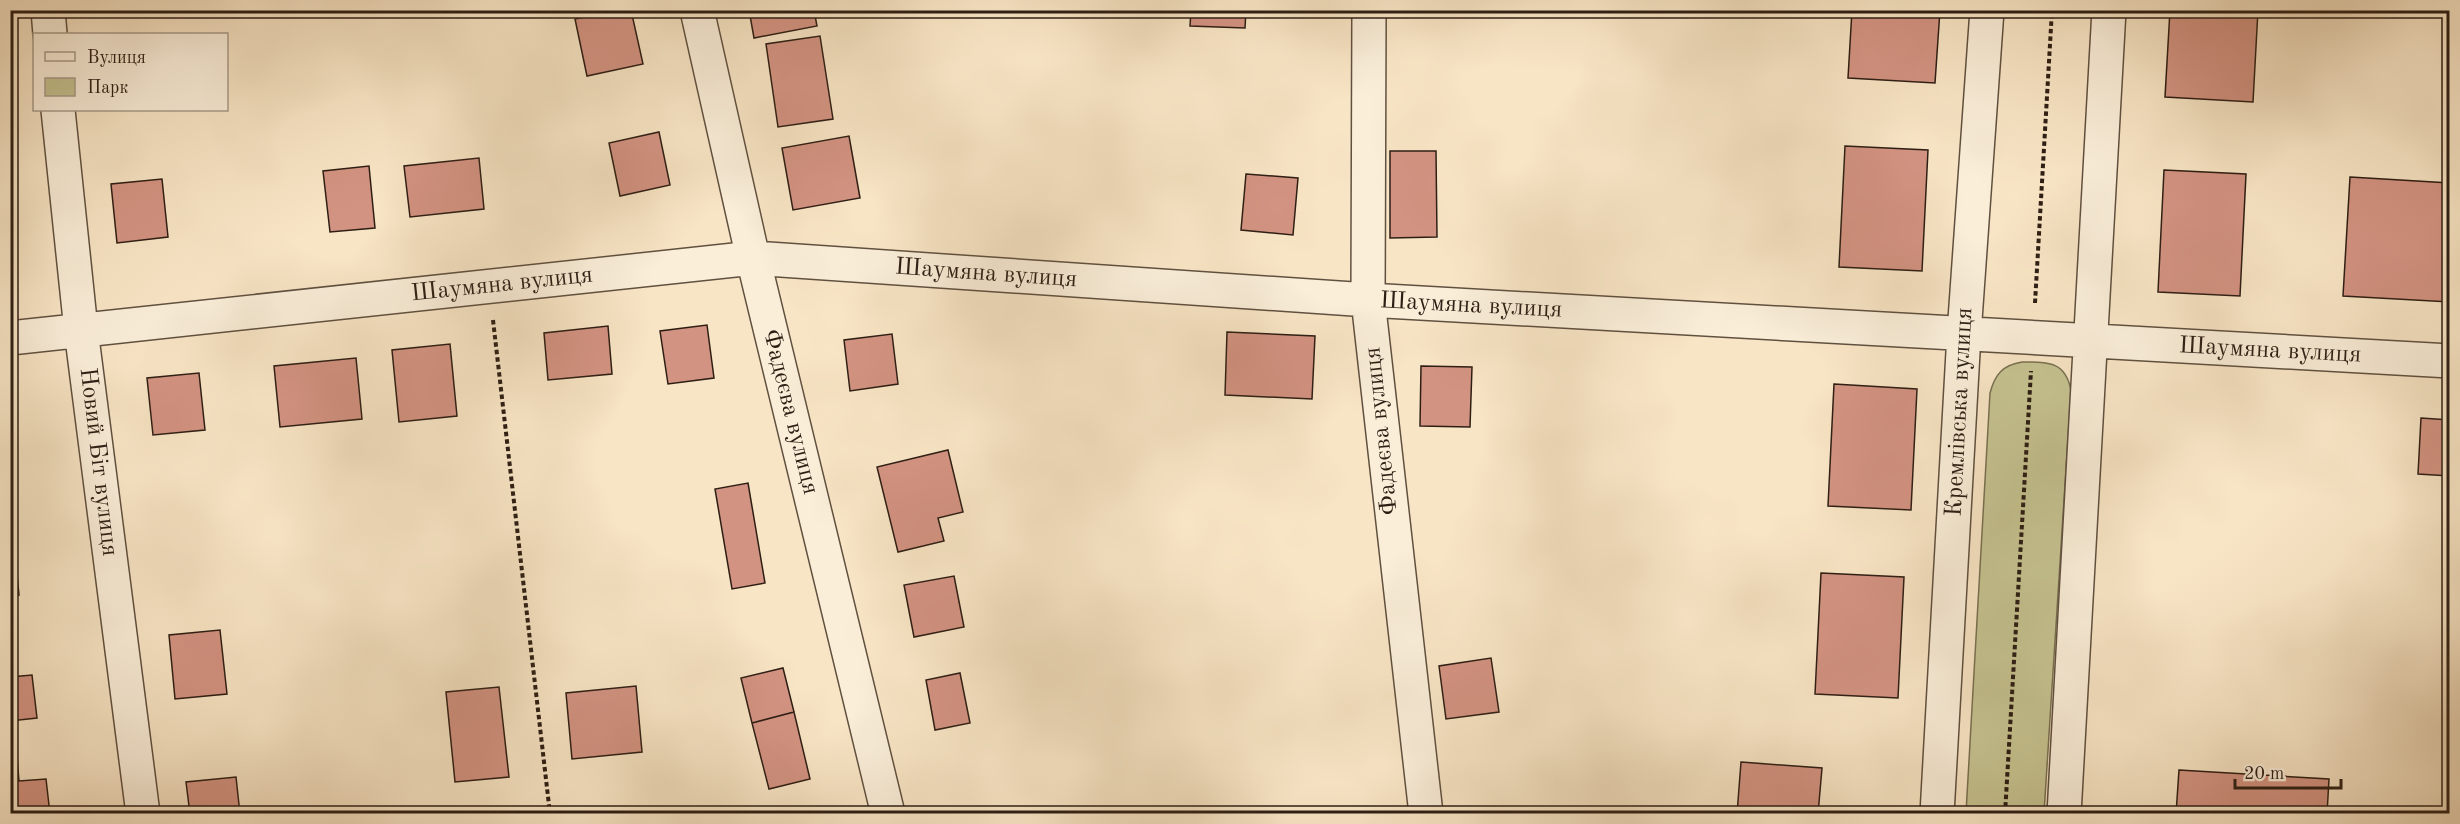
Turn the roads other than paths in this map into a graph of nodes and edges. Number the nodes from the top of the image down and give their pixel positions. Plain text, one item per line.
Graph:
1 (48, 10) edge
2 (697, 10) edge
3 (1369, 10) edge
4 (1987, 10) edge
5 (2109, 10) edge
6 (50, 33) edge
7 (58, 111) edge
8 (753, 258) junction
9 (1368, 300) junction
10 (81, 330) junction
11 (1964, 333) junction
12 (10, 338) edge
13 (2090, 341) junction
14 (2450, 361) edge
15 (143, 813) edge
16 (888, 813) edge
17 (1426, 813) edge
18 (1937, 813) edge
19 (2064, 813) edge

1 - 6 street
2 - 8 street, Фадеєва вулиця
3 - 9 street, Фадеєва вулиця
4 - 11 street, Кремлівська вулиця
5 - 13 street
7 - 10 street, Новий Біт вулиця
8 - 9 street, Шаумяна вулиця
8 - 10 street, Шаумяна вулиця
8 - 16 street, Фадеєва вулиця
9 - 11 street, Шаумяна вулиця
9 - 17 street, Фадеєва вулиця
10 - 12 street, Шаумяна вулиця
10 - 15 street, Новий Біт вулиця
11 - 13 street, Шаумяна вулиця
11 - 18 street, Кремлівська вулиця
13 - 14 street, Шаумяна вулиця
13 - 19 street

